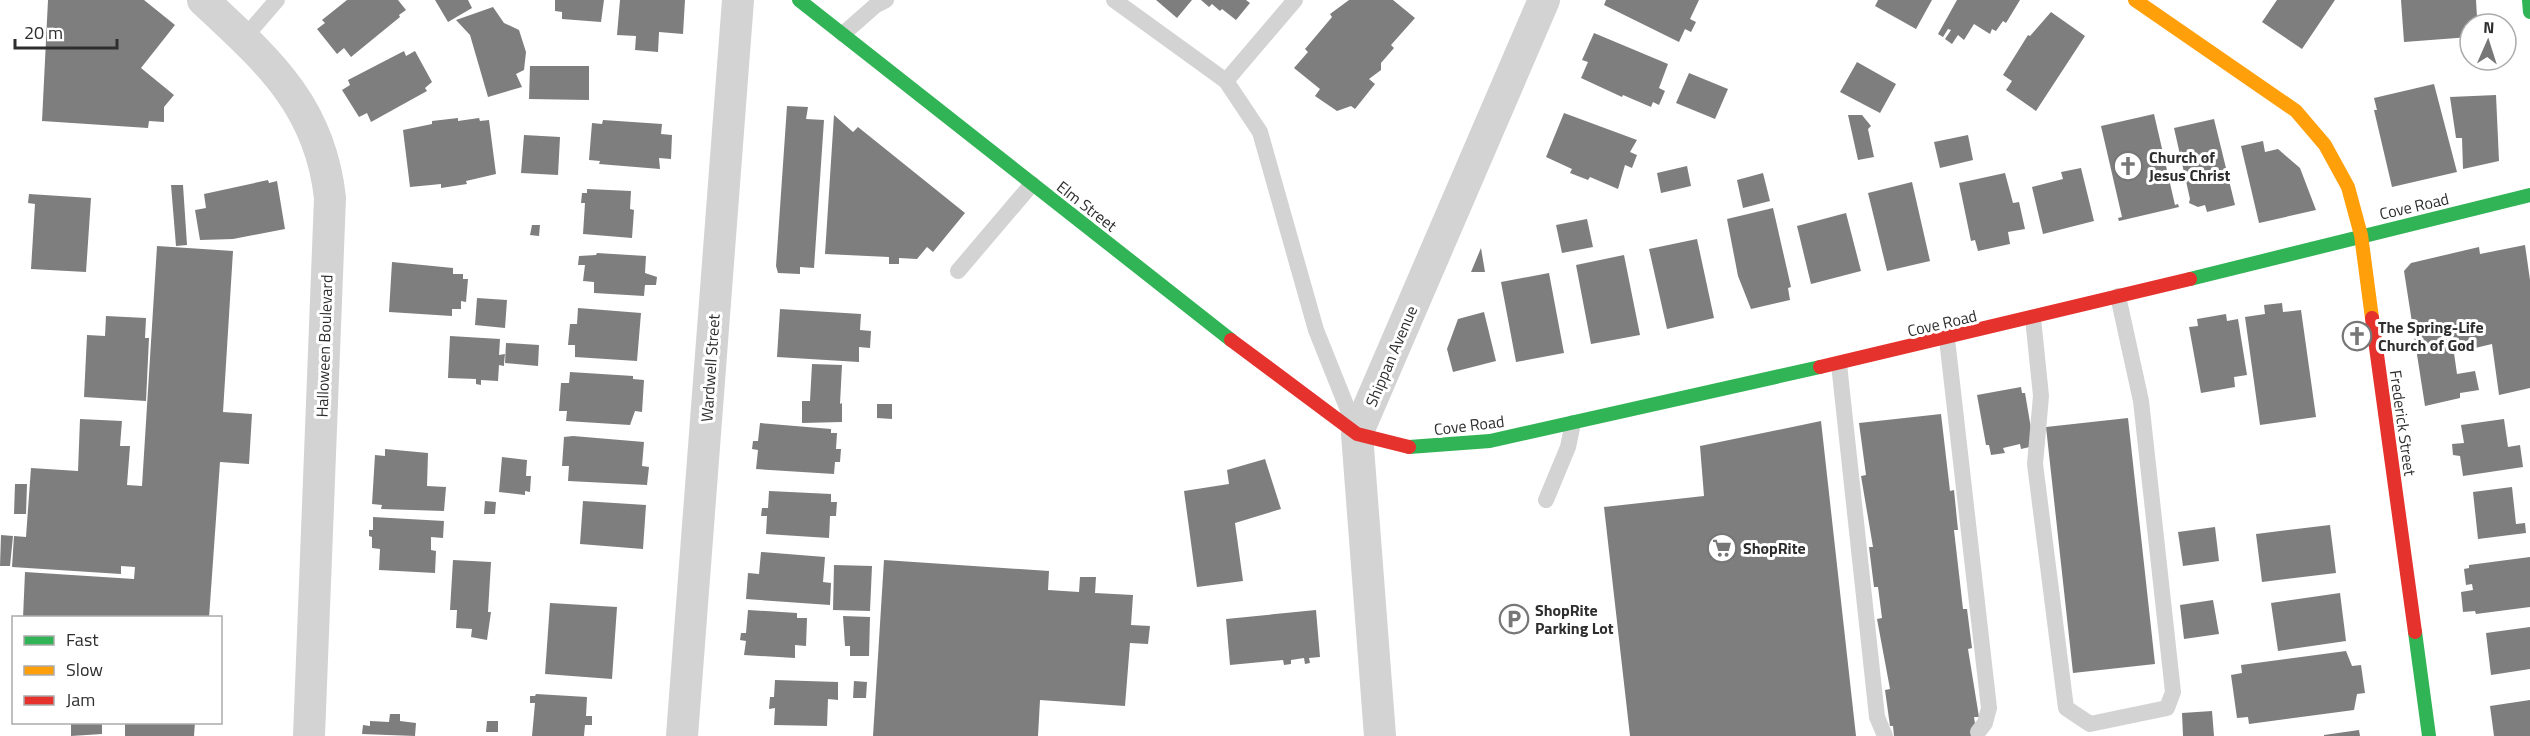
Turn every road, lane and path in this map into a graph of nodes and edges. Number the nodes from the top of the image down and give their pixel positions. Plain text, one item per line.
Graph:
1 (203, 0) edge
2 (277, 0) edge
3 (738, 0) edge
4 (799, 0) edge
5 (886, 0) edge
6 (1113, 0) edge
7 (1295, 0) edge
8 (1544, 0) edge
9 (2135, 0) edge
10 (2529, 0) edge
11 (2530, 12) edge
12 (843, 34) junction
13 (244, 38) junction
14 (1226, 81) junction
15 (1032, 184) junction
16 (2530, 195) edge
17 (2361, 235) junction
18 (958, 272) dead end
19 (2118, 296) junction
20 (2033, 318) junction
21 (1947, 339) junction
22 (1839, 363) junction
23 (1573, 423) junction
24 (1357, 434) junction
25 (1546, 500) dead end
26 (1978, 732) dead end
27 (309, 736) edge
28 (682, 736) edge
29 (1380, 736) edge
30 (1885, 736) edge
31 (2429, 736) edge

1 - 13 street, Halloween Boulevard
2 - 13 lane
3 - 28 street, Wardwell Street
4 - 12 main road, Elm Street
5 - 12 lane
6 - 14 lane
7 - 14 lane
8 - 24 street, Shippan Avenue
9 - 17 main road, Frederick Street
10 - 11 main road
12 - 15 main road, Elm Street
13 - 27 street, Halloween Boulevard
14 - 24 lane
15 - 18 lane
15 - 24 main road, Elm Street
16 - 17 main road, Cove Road
17 - 19 main road, Cove Road
17 - 31 main road, Frederick Street
19 - 20 main road, Cove Road
19 - 20 lane
20 - 21 main road, Cove Road
21 - 22 main road, Cove Road
21 - 26 lane
22 - 23 main road, Cove Road
22 - 30 lane
23 - 24 main road, Cove Road
23 - 25 lane
24 - 29 street, Shippan Avenue

